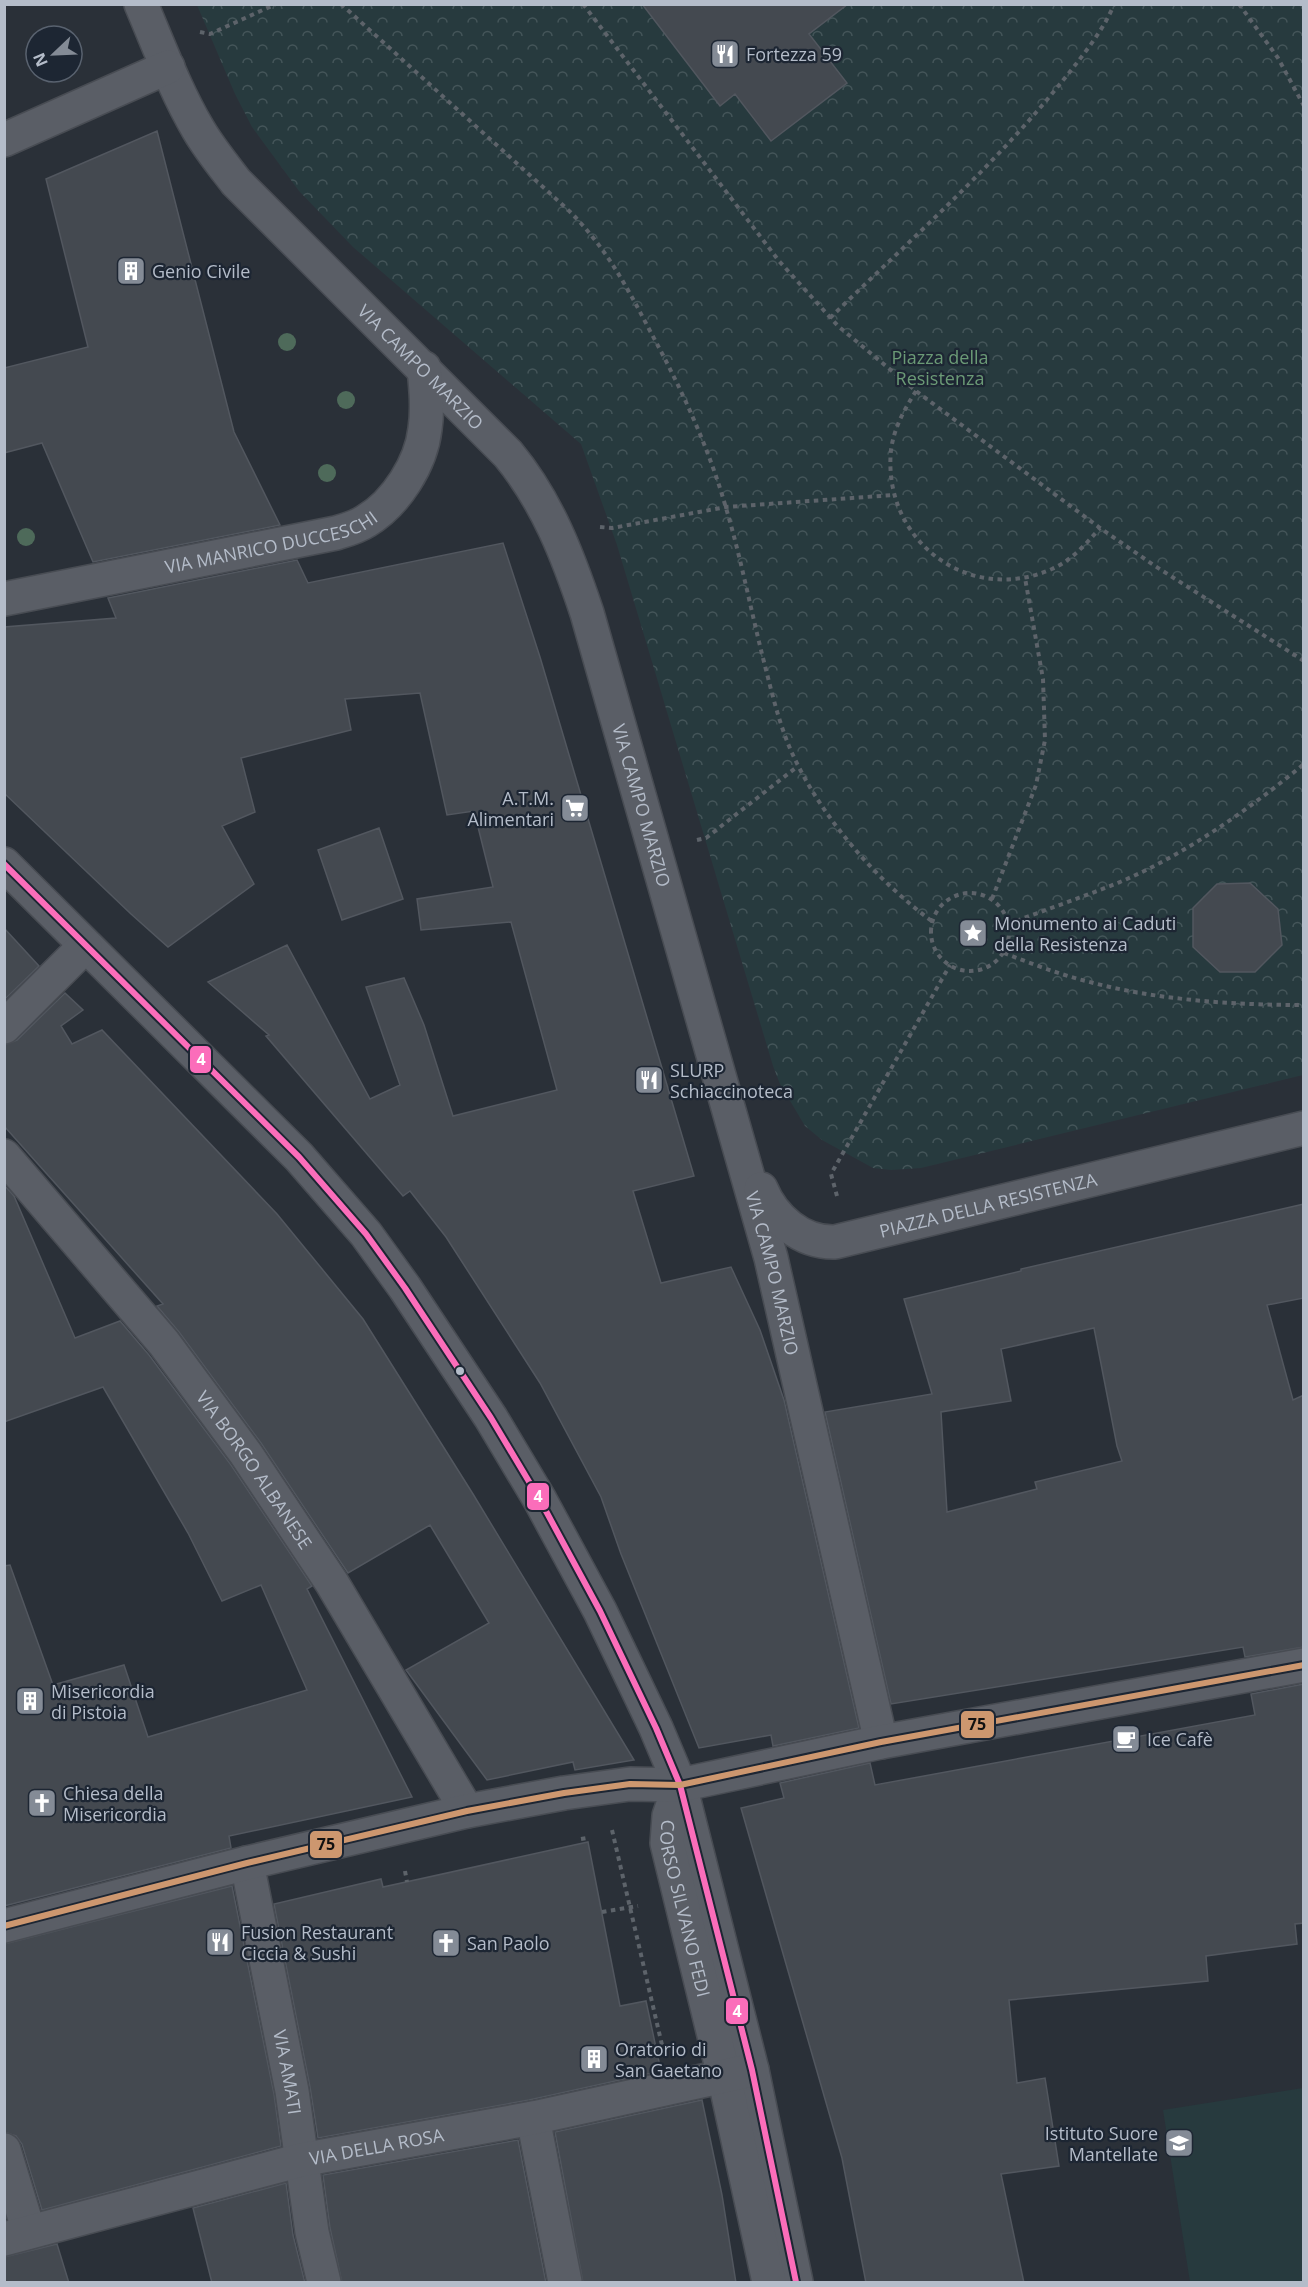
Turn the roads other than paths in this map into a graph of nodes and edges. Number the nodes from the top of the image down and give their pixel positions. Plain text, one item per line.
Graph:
1 (141, 4) edge
2 (168, 67) junction
3 (4, 140) edge
4 (424, 368) junction
5 (4, 599) edge
6 (4, 864) edge
7 (85, 946) junction
8 (4, 1027) edge
9 (733, 1124) junction
10 (1304, 1128) edge
11 (4, 1156) edge
12 (1304, 1665) edge
13 (880, 1742) junction
14 (680, 1785) junction
15 (467, 1811) junction
16 (248, 1863) junction
17 (4, 1926) edge
18 (738, 2073) junction
19 (533, 2118) junction
20 (4, 2150) edge
21 (301, 2160) junction
22 (17, 2236) edge
23 (324, 2283) edge
24 (566, 2283) edge
25 (769, 2283) edge
26 (796, 2283) edge

1 - 2 street, VIA CAMPO MARZIO
2 - 3 street
2 - 4 street, VIA CAMPO MARZIO
4 - 5 street, VIA MANRICO DUCCESCHI
4 - 9 street, VIA CAMPO MARZIO
6 - 7 street, CORSO SILVANO FEDI
7 - 8 street
7 - 14 street, CORSO SILVANO FEDI
9 - 10 street, PIAZZA DELLA RESISTENZA
9 - 13 street, VIA CAMPO MARZIO
11 - 15 street, VIA BORGO ALBANESE
12 - 13 street
13 - 14 street
14 - 15 street
14 - 18 street, CORSO SILVANO FEDI
15 - 16 street
16 - 17 street
16 - 21 street, VIA AMATI
18 - 19 street, VIA DELLA ROSA
18 - 25 street, CORSO SILVANO FEDI
18 - 26 street, CORSO SILVANO FEDI
19 - 21 street, VIA DELLA ROSA
19 - 24 street
20 - 22 street
21 - 22 street, VIA DELLA ROSA
21 - 23 street, VIA AMATI

